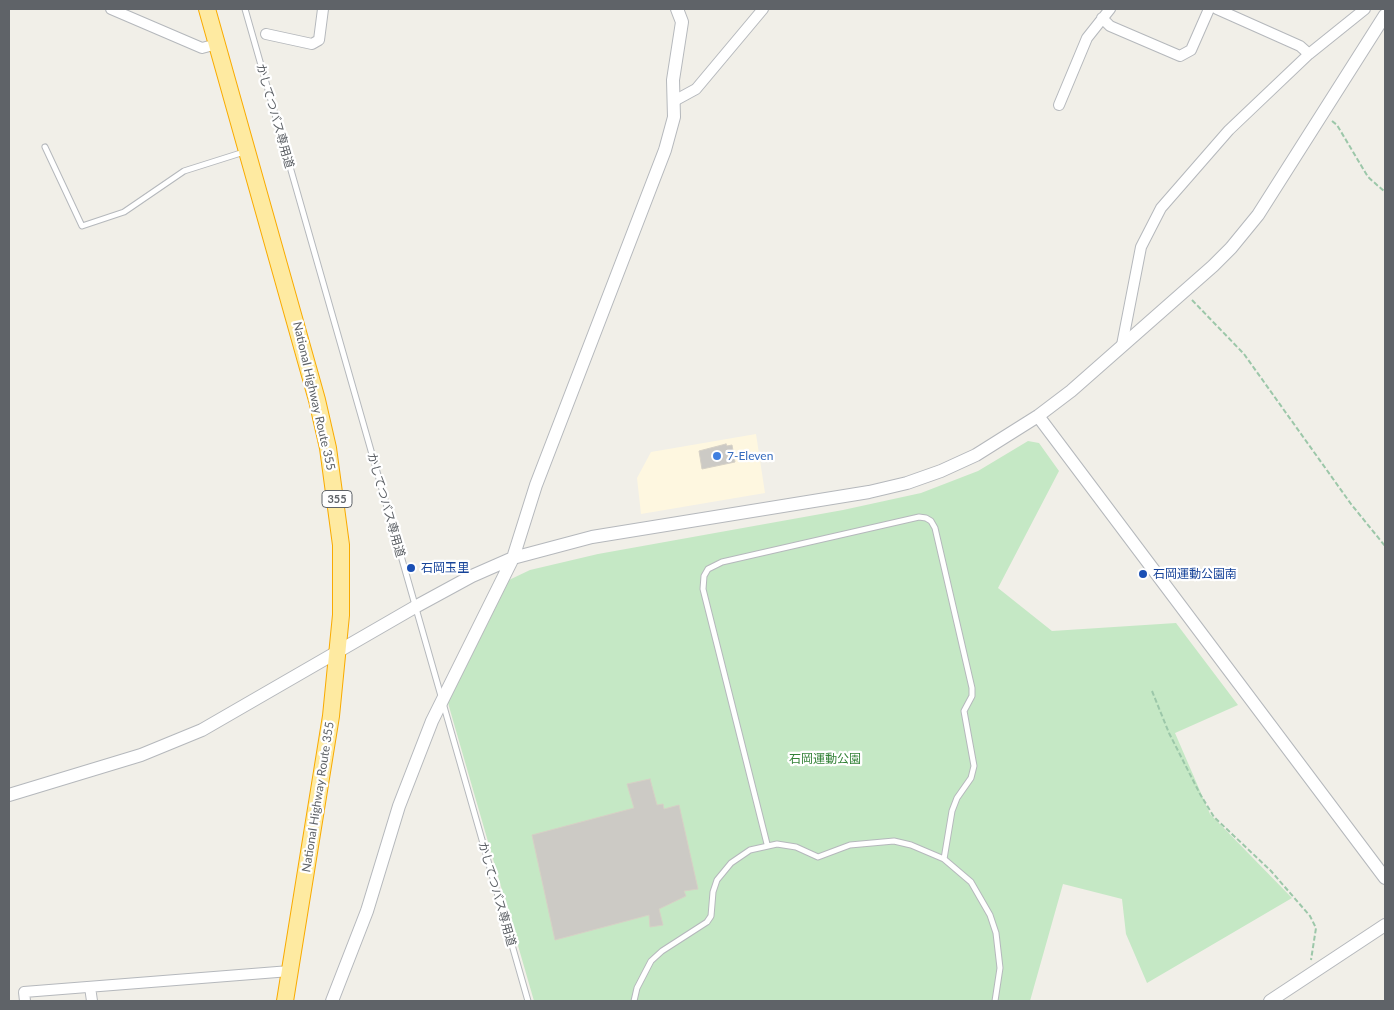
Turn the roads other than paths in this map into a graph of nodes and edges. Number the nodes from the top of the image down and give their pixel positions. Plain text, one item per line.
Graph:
1 (111, 9) edge
2 (207, 9) edge
3 (245, 9) edge
4 (323, 9) edge
5 (677, 9) edge
6 (763, 9) edge
7 (1110, 9) edge
8 (1209, 9) edge
9 (1217, 9) edge
10 (1365, 9) edge
11 (1385, 15) edge
12 (1102, 18) junction
13 (266, 34) dead end
14 (217, 44) junction
15 (1310, 54) junction
16 (674, 102) junction
17 (1060, 104) dead end
18 (45, 147) dead end
19 (247, 151) junction
20 (1122, 345) junction
21 (1038, 416) junction
22 (513, 558) junction
23 (415, 607) junction
24 (339, 652) junction
25 (442, 702) junction
26 (9, 795) edge
27 (767, 844) junction
28 (944, 859) junction
29 (1385, 878) edge
30 (1385, 925) edge
31 (290, 971) junction
32 (90, 987) junction
33 (25, 1001) edge
34 (92, 1001) edge
35 (284, 1001) edge
36 (332, 1001) edge
37 (528, 1001) edge
38 (634, 1001) edge
39 (995, 1001) edge
40 (1270, 1001) edge

1 - 14 street
2 - 14 highway, National Highway Route 355 / 355
3 - 23 lane, かしてつバス専用道
4 - 13 street
5 - 16 street
6 - 16 street
7 - 12 street
8 - 12 street
9 - 15 street
10 - 15 street
11 - 20 street
12 - 17 street
14 - 19 highway, National Highway Route 355 / 355
15 - 20 street
16 - 22 street
18 - 19 lane
19 - 24 highway, National Highway Route 355 / 355
20 - 21 street
21 - 22 street
21 - 29 street
22 - 23 street
22 - 25 street
23 - 24 street
23 - 25 lane, かしてつバス専用道
24 - 26 street
24 - 31 highway, National Highway Route 355 / 355
25 - 36 street
25 - 37 lane, かしてつバス専用道
27 - 28 lane
27 - 28 lane
27 - 38 lane
28 - 39 lane
30 - 40 street
31 - 32 street
31 - 35 highway, National Highway Route 355 / 355
32 - 33 street
32 - 34 street

